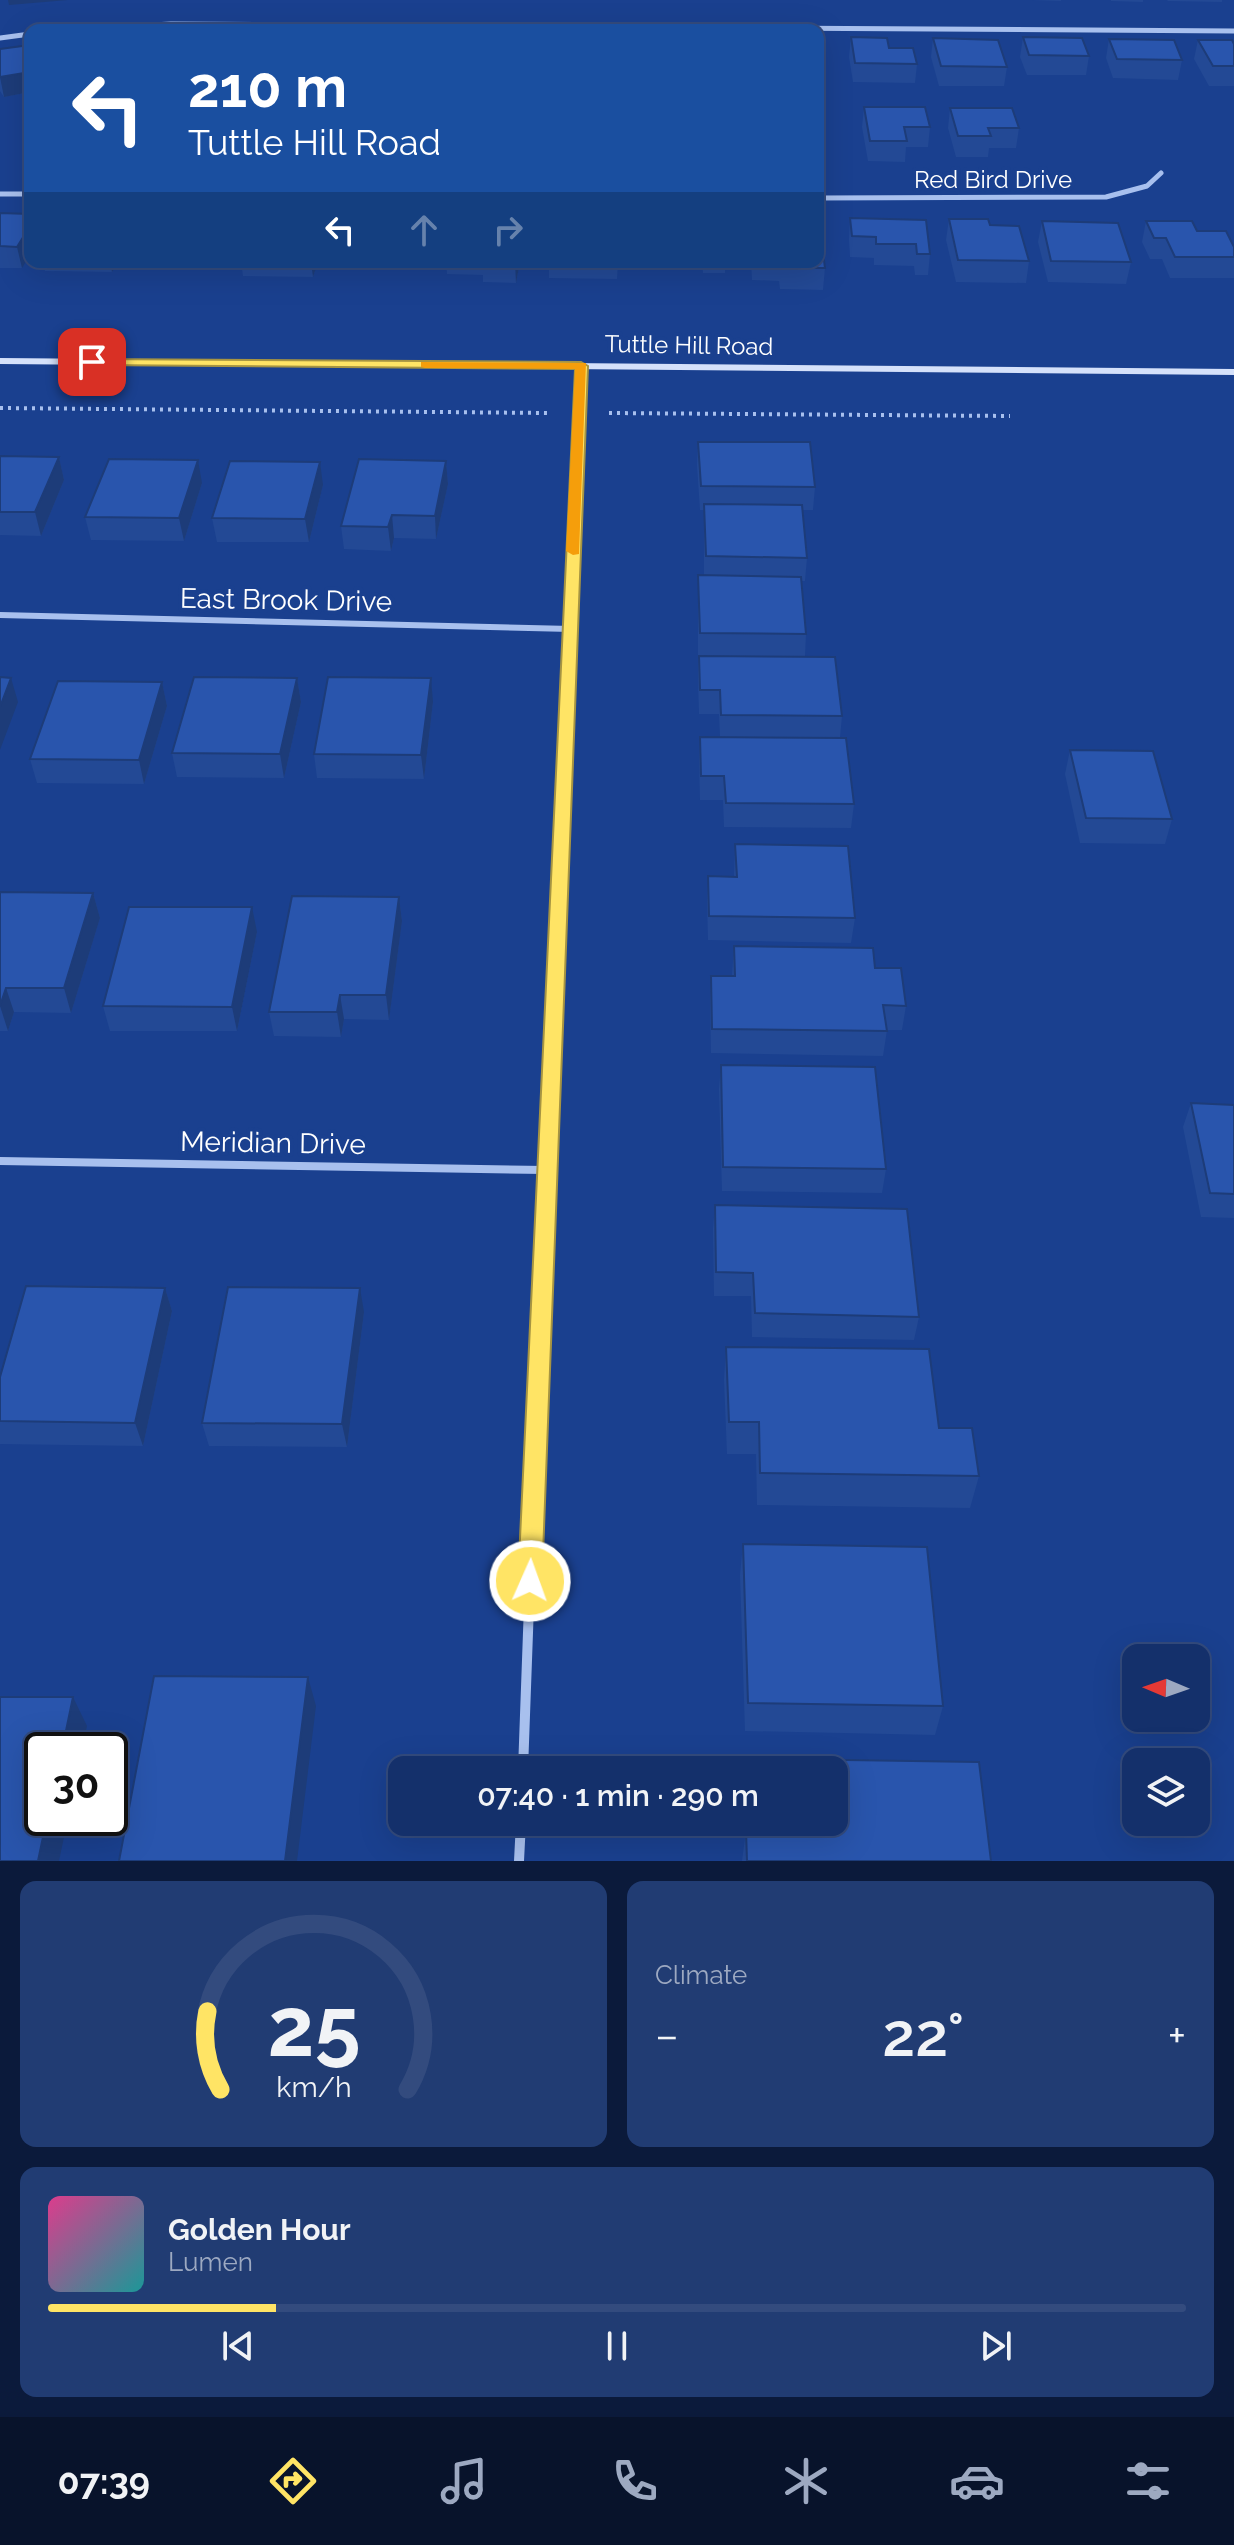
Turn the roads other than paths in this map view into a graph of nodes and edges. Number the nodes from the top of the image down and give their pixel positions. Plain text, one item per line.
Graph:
1 (824, 29) edge
2 (1234, 31) edge
3 (24, 35) edge
4 (0, 38) edge
5 (1161, 173) dead end
6 (0, 194) edge
7 (24, 194) edge
8 (824, 198) edge
9 (0, 361) edge
10 (581, 366) junction
11 (1234, 372) edge
12 (0, 615) edge
13 (571, 629) junction
14 (0, 1161) edge
15 (545, 1170) junction
16 (524, 1756) edge
17 (520, 1836) edge
18 (519, 1861) edge

1 - 2 street
3 - 4 street
5 - 8 street, Red Bird Drive
6 - 7 street
9 - 10 main road, Tuttle Hill Road
10 - 11 main road, Tuttle Hill Road
10 - 13 street
12 - 13 street, East Brook Drive
13 - 15 street
14 - 15 street, Meridian Drive
15 - 16 street
17 - 18 street

